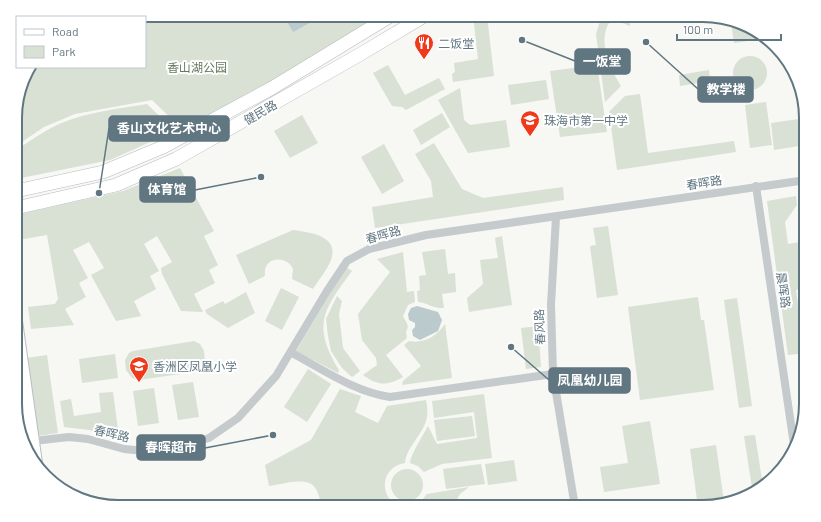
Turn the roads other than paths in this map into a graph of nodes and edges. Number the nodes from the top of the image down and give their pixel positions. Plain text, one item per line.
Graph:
1 (380, 22) edge
2 (414, 22) edge
3 (799, 181) edge
4 (756, 186) junction
5 (22, 190) edge
6 (22, 207) edge
7 (556, 217) junction
8 (292, 353) junction
9 (553, 374) junction
10 (22, 378) edge
11 (23, 413) edge
12 (27, 436) edge
13 (793, 438) edge
14 (29, 440) edge
15 (30, 444) edge
16 (574, 500) edge

1 - 5 main road, 健民路
2 - 6 main road, 健民路
3 - 4 street, 春晖路
4 - 7 street, 春晖路
4 - 13 street, 晨晖路
7 - 8 street, 春晖路
7 - 9 street, 春风路
8 - 9 street
8 - 15 street, 春晖路
9 - 16 street, 春风路
10 - 14 main road
11 - 12 main road

